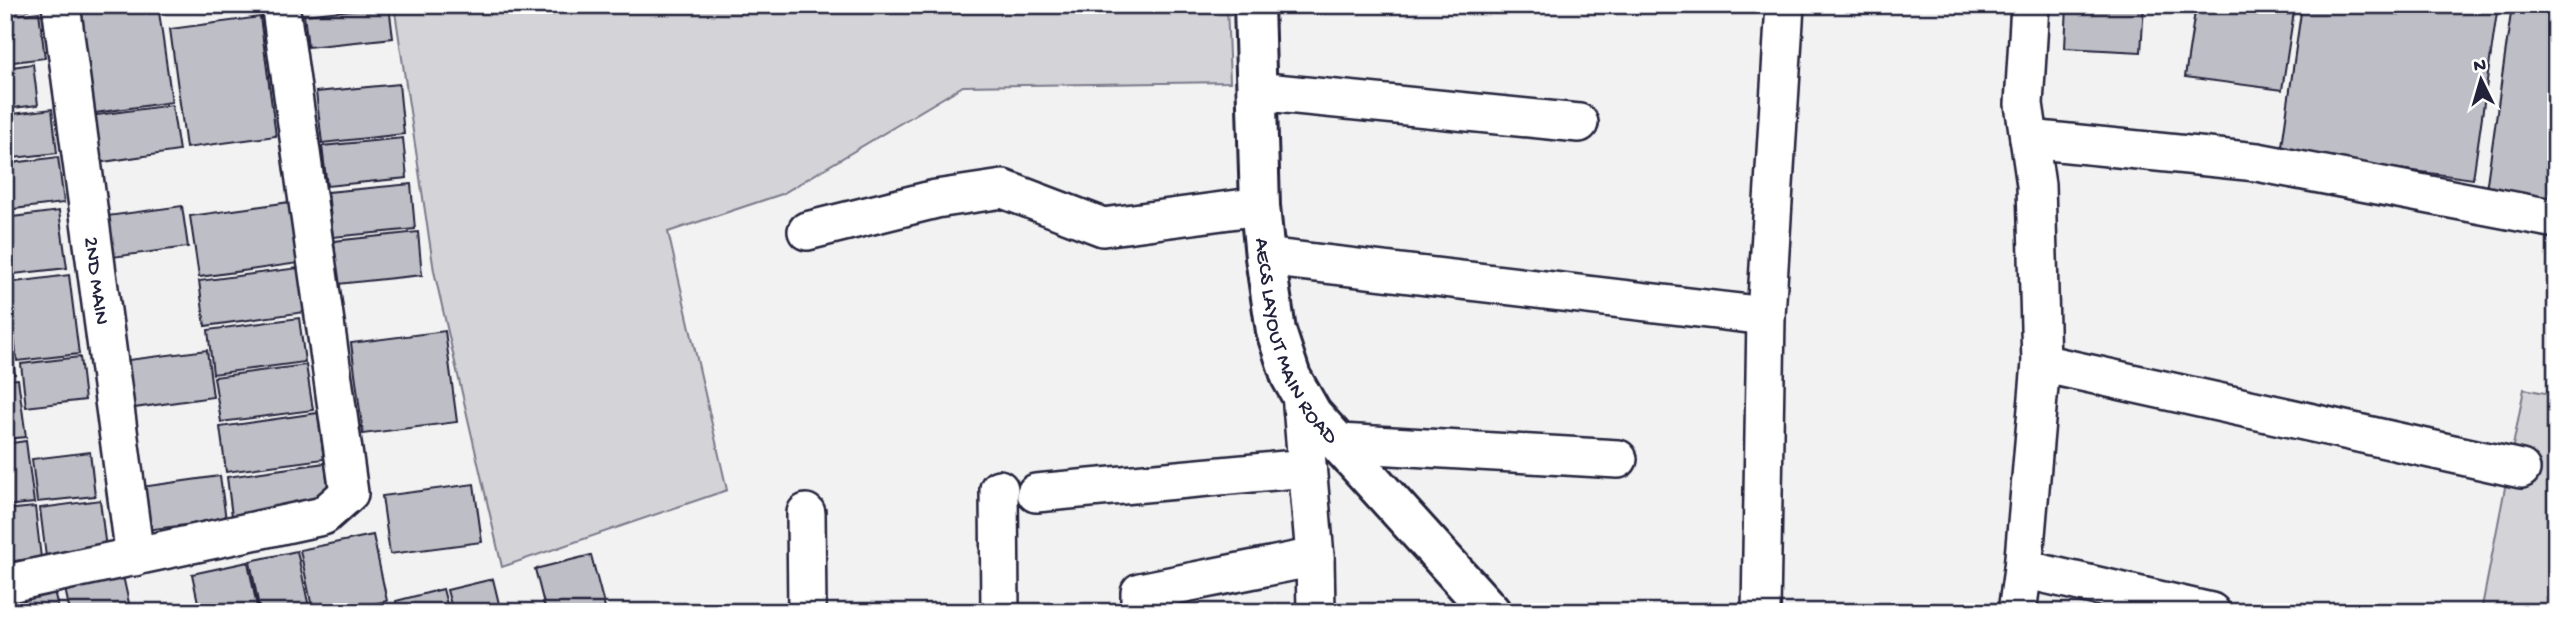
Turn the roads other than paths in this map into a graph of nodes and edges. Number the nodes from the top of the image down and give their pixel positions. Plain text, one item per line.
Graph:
1 (61, 5) edge
2 (1254, 5) edge
3 (1785, 5) edge
4 (2030, 5) edge
5 (282, 17) dead end
6 (1256, 91) junction
7 (1579, 123) dead end
8 (2029, 139) junction
9 (1260, 206) junction
10 (2556, 219) edge
11 (807, 231) dead end
12 (1265, 257) junction
13 (1766, 316) junction
14 (2040, 363) junction
15 (1301, 394) junction
16 (1340, 443) junction
17 (1618, 459) dead end
18 (1307, 468) junction
19 (2521, 469) dead end
20 (999, 489) dead end
21 (1036, 493) dead end
22 (806, 513) dead end
23 (135, 556) junction
24 (1315, 557) junction
25 (2023, 569) junction
26 (5, 584) edge
27 (1487, 609) edge
28 (801, 610) edge
29 (1000, 612) edge
30 (1140, 612) edge
31 (1316, 612) edge
32 (1761, 612) edge
33 (2017, 612) edge
34 (2211, 612) edge

1 - 23 street, 2ND MAIN
2 - 6 street, AECS LAYOUT MAIN ROAD
3 - 13 street
4 - 8 street
5 - 23 street
6 - 7 street
6 - 9 street, AECS LAYOUT MAIN ROAD
8 - 10 street
8 - 14 street
9 - 11 street
9 - 12 street, AECS LAYOUT MAIN ROAD
12 - 13 street
12 - 15 street, AECS LAYOUT MAIN ROAD
13 - 32 street
14 - 19 street
14 - 25 street
15 - 16 street, AECS LAYOUT MAIN ROAD
15 - 18 street
16 - 17 street
16 - 27 street, AECS LAYOUT MAIN ROAD
18 - 21 street
18 - 24 street
20 - 29 street
22 - 28 street
23 - 26 street
24 - 30 street
24 - 31 street
25 - 33 street
25 - 34 street

